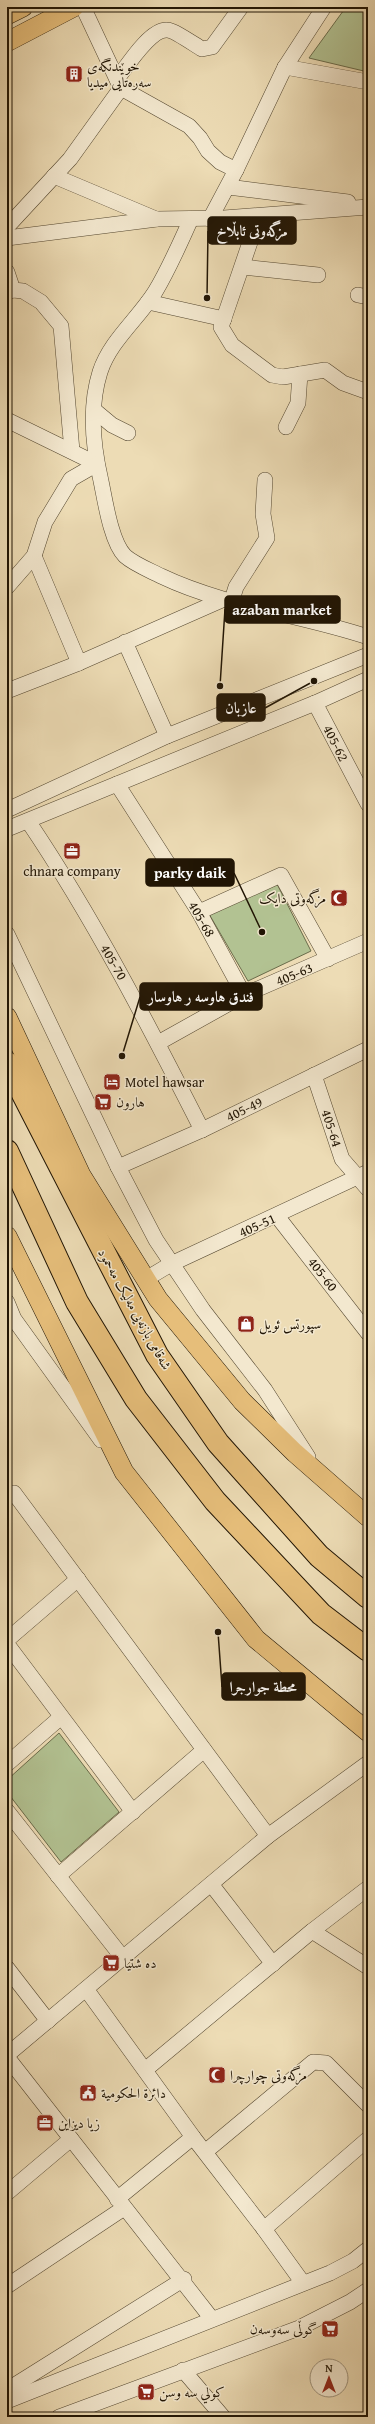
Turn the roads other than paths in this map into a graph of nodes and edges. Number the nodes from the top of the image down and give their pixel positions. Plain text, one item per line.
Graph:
1 (74, 7) edge
2 (83, 7) edge
3 (241, 7) edge
4 (324, 7) edge
5 (7, 42) edge
6 (285, 67) junction
7 (368, 82) edge
8 (119, 83) junction
9 (236, 170) junction
10 (54, 176) junction
11 (228, 187) junction
12 (368, 206) edge
13 (259, 216) junction
14 (190, 218) junction
15 (210, 218) junction
16 (156, 219) junction
17 (7, 227) edge
18 (7, 238) edge
19 (243, 267) junction
20 (7, 272) edge
21 (318, 274) dead end
22 (10, 291) edge
23 (148, 302) junction
24 (224, 319) junction
25 (300, 374) junction
26 (368, 392) edge
27 (94, 410) junction
28 (7, 420) edge
29 (286, 427) dead end
30 (128, 433) dead end
31 (72, 452) junction
32 (97, 464) junction
33 (265, 480) dead end
34 (34, 556) junction
35 (7, 587) edge
36 (226, 601) junction
37 (368, 637) edge
38 (125, 642) junction
39 (368, 655) edge
40 (79, 663) junction
41 (368, 679) edge
42 (7, 691) edge
43 (316, 703) junction
44 (167, 736) junction
45 (117, 784) junction
46 (368, 804) edge
47 (7, 810) edge
48 (28, 821) junction
49 (7, 829) edge
50 (199, 912) junction
51 (7, 934) edge
52 (368, 941) edge
53 (328, 960) junction
54 (244, 995) junction
55 (7, 1017) edge
56 (158, 1043) junction
57 (368, 1049) edge
58 (7, 1063) edge
59 (314, 1075) junction
60 (202, 1130) junction
61 (7, 1151) edge
62 (118, 1167) junction
63 (363, 1174) edge
64 (81, 1176) junction
65 (368, 1189) edge
66 (84, 1216) junction
67 (277, 1216) junction
68 (7, 1236) edge
69 (171, 1264) junction
70 (146, 1279) junction
71 (7, 1302) edge
72 (10, 1320) edge
73 (368, 1333) edge
74 (124, 1472) junction
75 (317, 1472) junction
76 (7, 1498) edge
77 (368, 1517) edge
78 (78, 1579) junction
79 (368, 1597) edge
80 (7, 1640) edge
81 (7, 1644) edge
82 (368, 1650) edge
83 (61, 1717) junction
84 (368, 1732) edge
85 (204, 1750) junction
86 (368, 1763) edge
87 (7, 1764) edge
88 (7, 1811) edge
89 (133, 1812) junction
90 (268, 1836) junction
91 (58, 1876) junction
92 (210, 1884) junction
93 (368, 1888) edge
94 (312, 1931) junction
95 (123, 1958) junction
96 (273, 1964) junction
97 (368, 1967) edge
98 (7, 1968) edge
99 (86, 1989) junction
100 (48, 2021) junction
101 (7, 2056) edge
102 (145, 2070) junction
103 (368, 2105) edge
104 (193, 2136) junction
105 (70, 2139) junction
106 (368, 2139) edge
107 (205, 2152) junction
108 (7, 2193) edge
109 (120, 2204) junction
110 (264, 2229) junction
111 (368, 2249) edge
112 (184, 2279) junction
113 (303, 2283) junction
114 (7, 2286) edge
115 (368, 2290) edge
116 (212, 2319) junction
117 (183, 2370) junction
118 (11, 2393) edge
119 (59, 2417) edge
120 (223, 2417) edge

1 - 5 main road
2 - 8 street
3 - 8 street
4 - 6 street
6 - 7 street
6 - 9 street
8 - 9 street
8 - 10 street
9 - 11 street
10 - 16 street
10 - 17 street
11 - 12 street
11 - 15 street
12 - 13 street
13 - 15 street
13 - 19 street
14 - 15 street
14 - 16 street
14 - 23 street
16 - 18 street
19 - 21 street
19 - 24 street
20 - 22 street
22 - 31 street
23 - 24 street
23 - 27 street
24 - 25 street
25 - 26 street
25 - 29 street
27 - 30 street
27 - 32 street
28 - 31 street
31 - 32 street
32 - 34 street
32 - 36 street
33 - 36 street
34 - 35 street
34 - 40 street
36 - 37 street
36 - 38 street
38 - 40 street
38 - 44 street
39 - 44 street
40 - 42 street
41 - 43 street
43 - 45 street
43 - 46 street, 405-62
44 - 47 street
45 - 48 street
45 - 50 street, 405-68
48 - 49 street
48 - 56 street, 405-70
50 - 53 street
50 - 54 street, 405-68
51 - 62 street
52 - 53 street, 405-63
53 - 54 street, 405-63
54 - 56 street, 405-63
55 - 64 main road
56 - 60 street, 405-70
57 - 59 street, 405-49
58 - 66 highway, شەقامی بازنەیی مەلیک مەحمود
59 - 60 street, 405-49
59 - 63 street, 405-64
60 - 62 street, 405-49
61 - 82 highway
62 - 69 street
63 - 65 street, 405-64
63 - 67 street, 405-51
64 - 66 highway
64 - 70 main road
66 - 79 highway, شەقامی بازنەیی مەلیک مەحمود
67 - 69 street, 405-51
67 - 73 street, 405-60
68 - 74 main road
69 - 70 street, 405-51
69 - 75 street
70 - 75 main road
71 - 72 street
72 - 74 street
74 - 84 main road
75 - 77 main road
76 - 78 street
78 - 80 street
78 - 85 street
81 - 83 street
83 - 87 street
83 - 89 street
85 - 89 street
85 - 90 street
86 - 90 street
88 - 91 street
89 - 91 street
90 - 92 street
91 - 95 street
92 - 95 street
92 - 96 street
93 - 94 street
94 - 96 street
94 - 97 street
95 - 99 street
96 - 102 street
98 - 100 street
99 - 100 street
99 - 102 street
100 - 101 street
101 - 105 street
102 - 104 street
103 - 107 street
104 - 107 street
104 - 109 street
105 - 108 street
105 - 109 street
106 - 110 street
107 - 110 street
109 - 112 street
109 - 114 street
110 - 113 street
111 - 113 street
112 - 116 street
112 - 118 street
113 - 116 street
115 - 117 street
116 - 118 street
117 - 119 street
117 - 120 street

